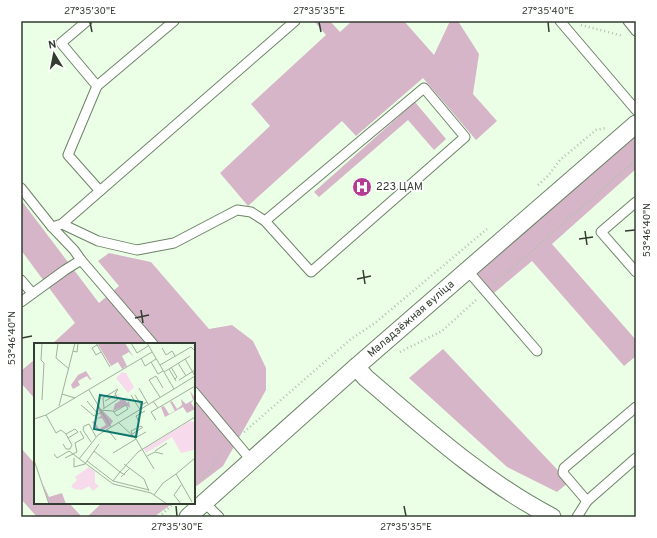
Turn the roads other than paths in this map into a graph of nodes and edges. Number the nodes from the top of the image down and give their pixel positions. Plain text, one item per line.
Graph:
1 (87, 21) edge
2 (174, 21) edge
3 (295, 21) edge
4 (560, 21) edge
5 (628, 21) edge
6 (636, 30) edge
7 (97, 86) junction
8 (636, 110) edge
9 (636, 124) edge
10 (21, 188) edge
11 (100, 191) junction
12 (636, 202) edge
13 (265, 221) junction
14 (62, 224) junction
15 (52, 227) junction
16 (81, 260) junction
17 (468, 271) junction
18 (636, 272) edge
19 (21, 280) edge
20 (32, 293) junction
21 (21, 302) edge
22 (152, 343) edge
23 (536, 351) dead end
24 (356, 366) junction
25 (195, 393) edge
26 (636, 407) edge
27 (636, 458) edge
28 (251, 460) junction
29 (587, 501) junction
30 (204, 502) junction
31 (188, 517) edge
32 (219, 517) edge
33 (552, 517) edge
34 (576, 517) edge

1 - 7 lane
2 - 7 lane
3 - 11 lane
4 - 8 lane
5 - 6 lane
7 - 11 lane
9 - 17 street, Маладзёжная вуліца
10 - 15 lane
11 - 14 lane
12 - 18 lane
13 - 13 lane
13 - 14 lane
14 - 15 lane
15 - 16 lane
16 - 20 lane
16 - 22 lane
17 - 23 lane
17 - 24 street, Маладзёжная вуліца
19 - 20 lane
20 - 21 lane
24 - 28 street, Маладзёжная вуліца
24 - 33 street
25 - 28 lane
26 - 29 lane
27 - 29 lane
28 - 30 street, Маладзёжная вуліца
29 - 34 lane
30 - 31 street, Маладзёжная вуліца
30 - 32 lane

